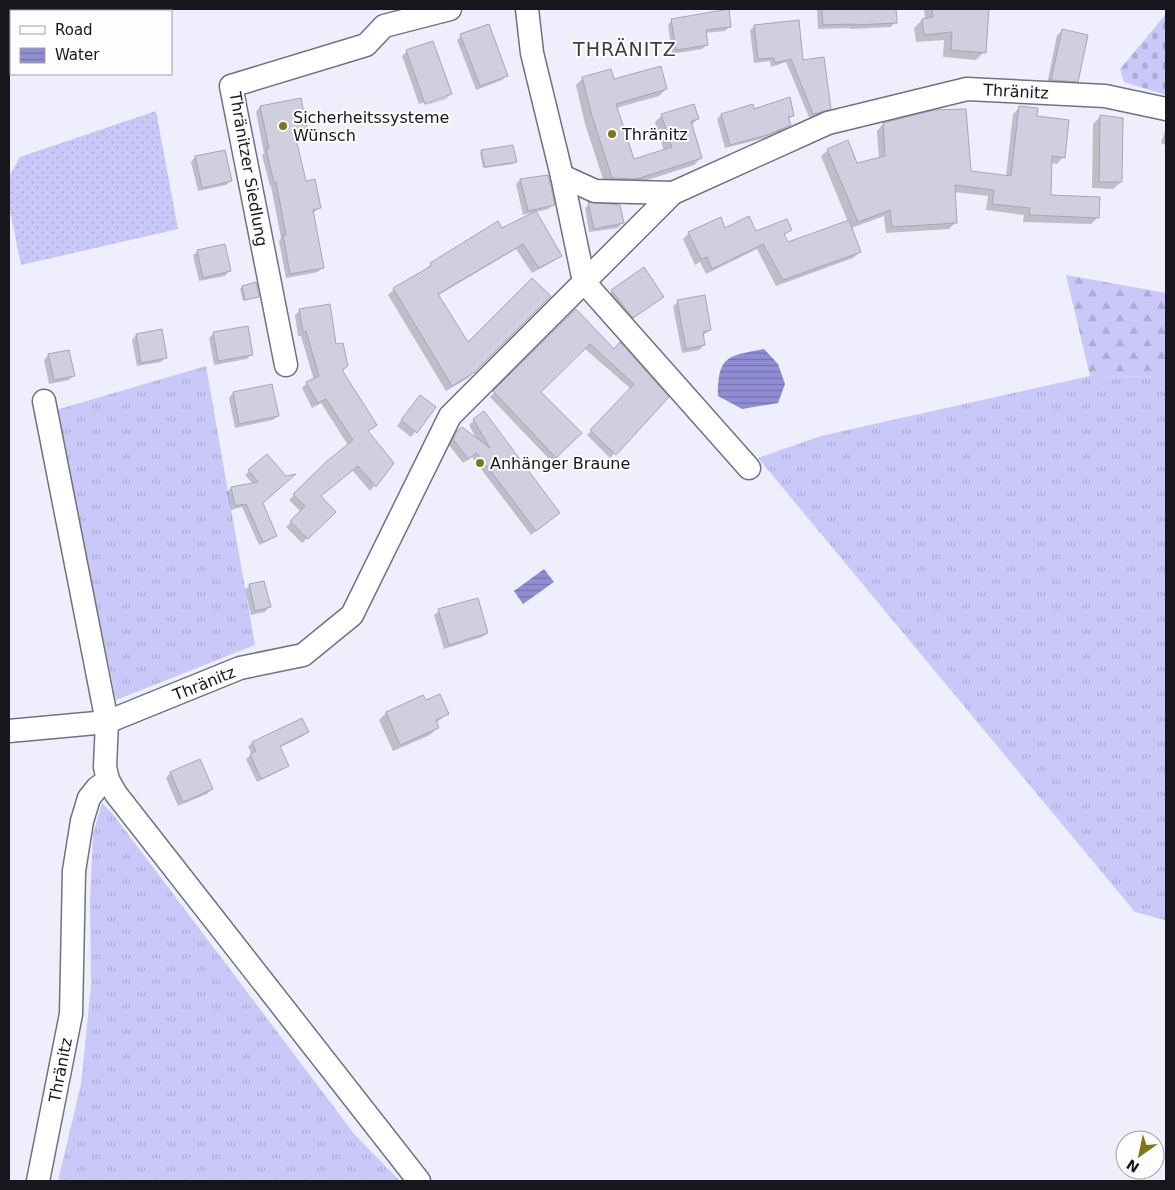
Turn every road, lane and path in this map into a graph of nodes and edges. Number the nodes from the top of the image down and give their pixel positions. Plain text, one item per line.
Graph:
1 (450, 9) edge
2 (527, 9) edge
3 (1166, 110) edge
4 (562, 176) junction
5 (673, 193) junction
6 (584, 282) junction
7 (286, 365) dead end
8 (44, 402) dead end
9 (749, 468) dead end
10 (107, 722) junction
11 (9, 731) edge
12 (108, 780) junction
13 (38, 1181) edge
14 (419, 1181) edge

1 - 7 street, Thränitzer Siedlung
2 - 4 street
3 - 5 street, Thränitz
4 - 5 street, Thränitz
4 - 6 street
5 - 6 street, Thränitz
6 - 9 street
6 - 10 street, Thränitz
8 - 10 street
10 - 11 street, Thränitz
10 - 12 street
12 - 13 street, Thränitz
12 - 14 street

